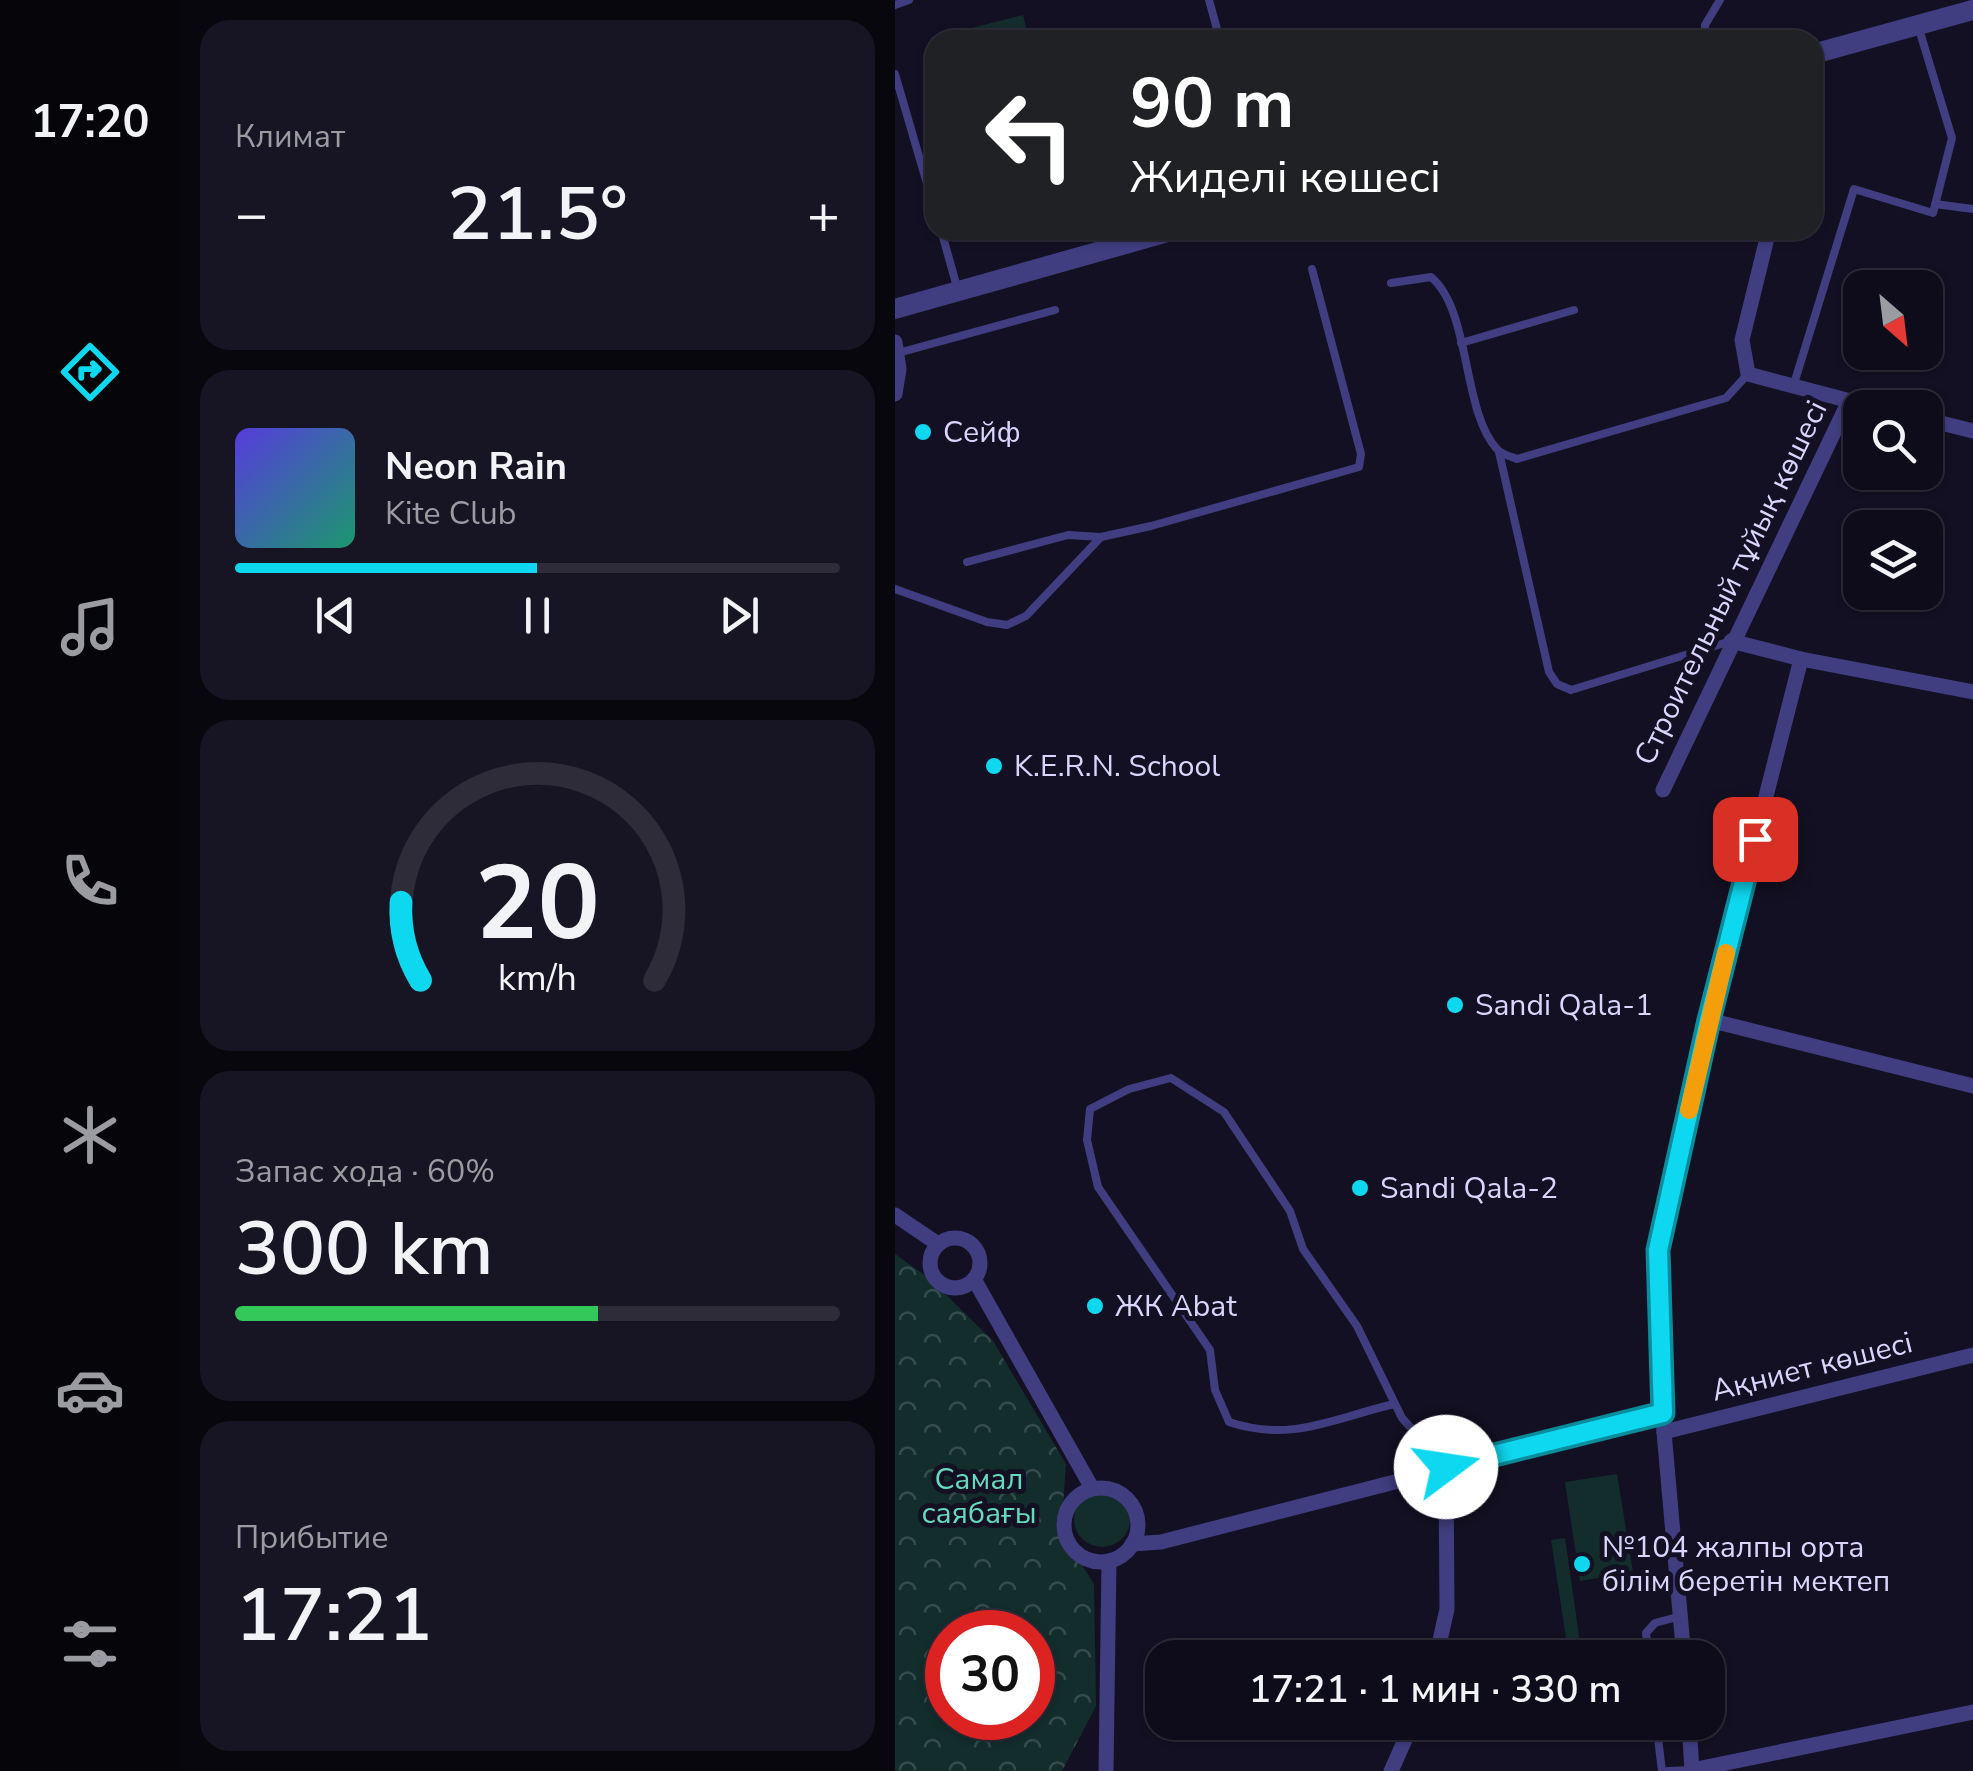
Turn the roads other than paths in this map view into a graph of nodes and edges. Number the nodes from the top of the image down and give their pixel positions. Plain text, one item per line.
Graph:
1 (909, 0) edge
2 (1209, 0) edge
3 (1719, 0) edge
4 (895, 4) edge
5 (1973, 10) edge
6 (1917, 25) junction
7 (1217, 30) edge
8 (1705, 30) edge
9 (1823, 51) edge
10 (895, 74) edge
11 (925, 176) edge
12 (1935, 204) junction
13 (1973, 208) edge
14 (944, 240) edge
15 (1140, 240) edge
16 (1767, 240) edge
17 (1312, 269) dead end
18 (1391, 283) dead end
19 (959, 292) junction
20 (895, 310) edge
21 (1055, 310) dead end
22 (1574, 310) dead end
23 (1461, 343) junction
24 (897, 348) edge
25 (1748, 374) junction
26 (1793, 387) junction
27 (895, 394) edge
28 (1843, 400) edge
29 (1843, 413) edge
30 (1943, 424) edge
31 (1973, 431) edge
32 (1499, 452) junction
33 (1101, 537) junction
34 (967, 562) dead end
35 (895, 589) edge
36 (1731, 641) junction
37 (1801, 659) junction
38 (1973, 692) edge
39 (1663, 790) dead end
40 (1709, 1020) junction
41 (1973, 1086) edge
42 (895, 1215) edge
43 (938, 1244) junction
44 (974, 1279) junction
45 (1973, 1355) edge
46 (1394, 1404) junction
47 (1663, 1413) junction
48 (1664, 1432) junction
49 (1446, 1467) junction
50 (1092, 1488) junction
51 (1131, 1544) junction
52 (1109, 1562) junction
53 (1681, 1616) junction
54 (1440, 1640) edge
55 (1647, 1640) edge
56 (1683, 1640) edge
57 (1973, 1712) edge
58 (1405, 1740) edge
59 (1660, 1740) edge
60 (1690, 1740) edge
61 (1692, 1770) edge
62 (1106, 1771) edge
63 (1391, 1771) edge
64 (1665, 1771) edge

1 - 4 lane
2 - 7 lane
3 - 8 lane
5 - 6 street
6 - 9 street
6 - 12 lane
10 - 11 lane
12 - 13 lane
12 - 26 lane
14 - 19 lane
15 - 19 street
16 - 25 street
17 - 33 lane
18 - 23 lane
19 - 20 street
21 - 24 lane
22 - 23 lane
23 - 32 lane
24 - 27 street
25 - 26 street
25 - 32 lane
26 - 28 street
29 - 36 street, Строительный тұйық көшесі
30 - 31 street
32 - 36 lane
33 - 34 lane
33 - 35 lane
36 - 37 street
36 - 39 street, Строительный тұйық көшесі
37 - 38 street
37 - 40 street
40 - 41 street
40 - 47 street
42 - 43 street
43 - 44 street
43 - 44 street
44 - 50 street
45 - 48 street, Ақниет көшесі
46 - 46 lane
46 - 49 lane
47 - 48 street
47 - 49 street
48 - 53 street
49 - 51 street
49 - 54 street
50 - 51 street
50 - 52 street
51 - 52 street
52 - 62 street
53 - 55 lane
53 - 56 street
57 - 61 street
58 - 63 street
59 - 64 lane
60 - 61 street
61 - 64 lane

